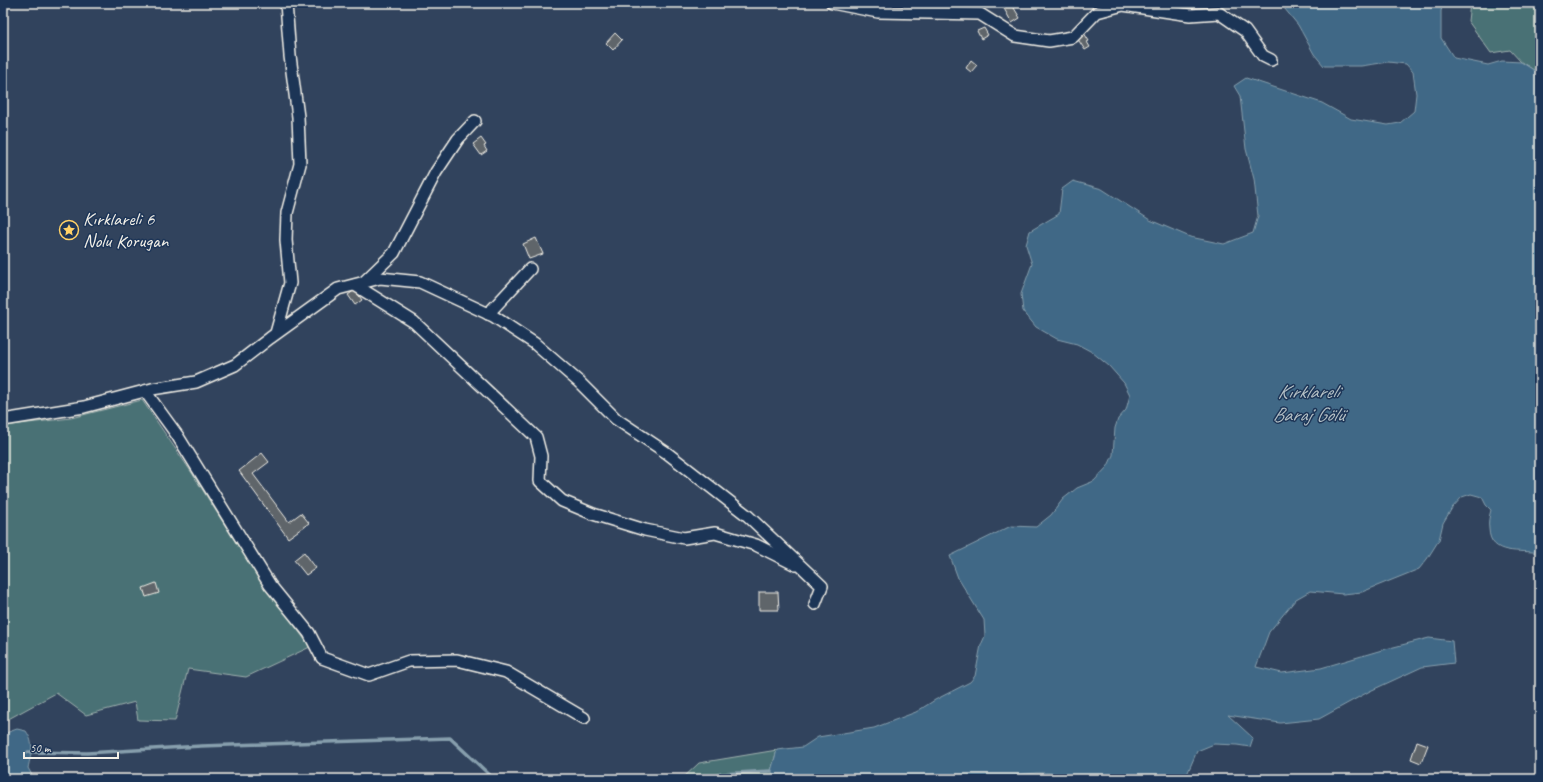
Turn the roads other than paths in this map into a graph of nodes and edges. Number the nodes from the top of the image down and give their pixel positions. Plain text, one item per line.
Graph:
1 (286, 3) edge
2 (832, 3) edge
3 (1271, 60) dead end
4 (475, 121) dead end
5 (530, 269) dead end
6 (359, 284) junction
7 (488, 314) junction
8 (276, 333) junction
9 (145, 391) junction
10 (3, 420) edge
11 (806, 570) junction
12 (815, 604) dead end
13 (584, 718) dead end

1 - 8 street
2 - 3 street
4 - 6 street
5 - 7 street
6 - 7 street
6 - 8 street
6 - 11 street
7 - 11 street
8 - 9 street
9 - 10 street
9 - 13 street
11 - 12 street

